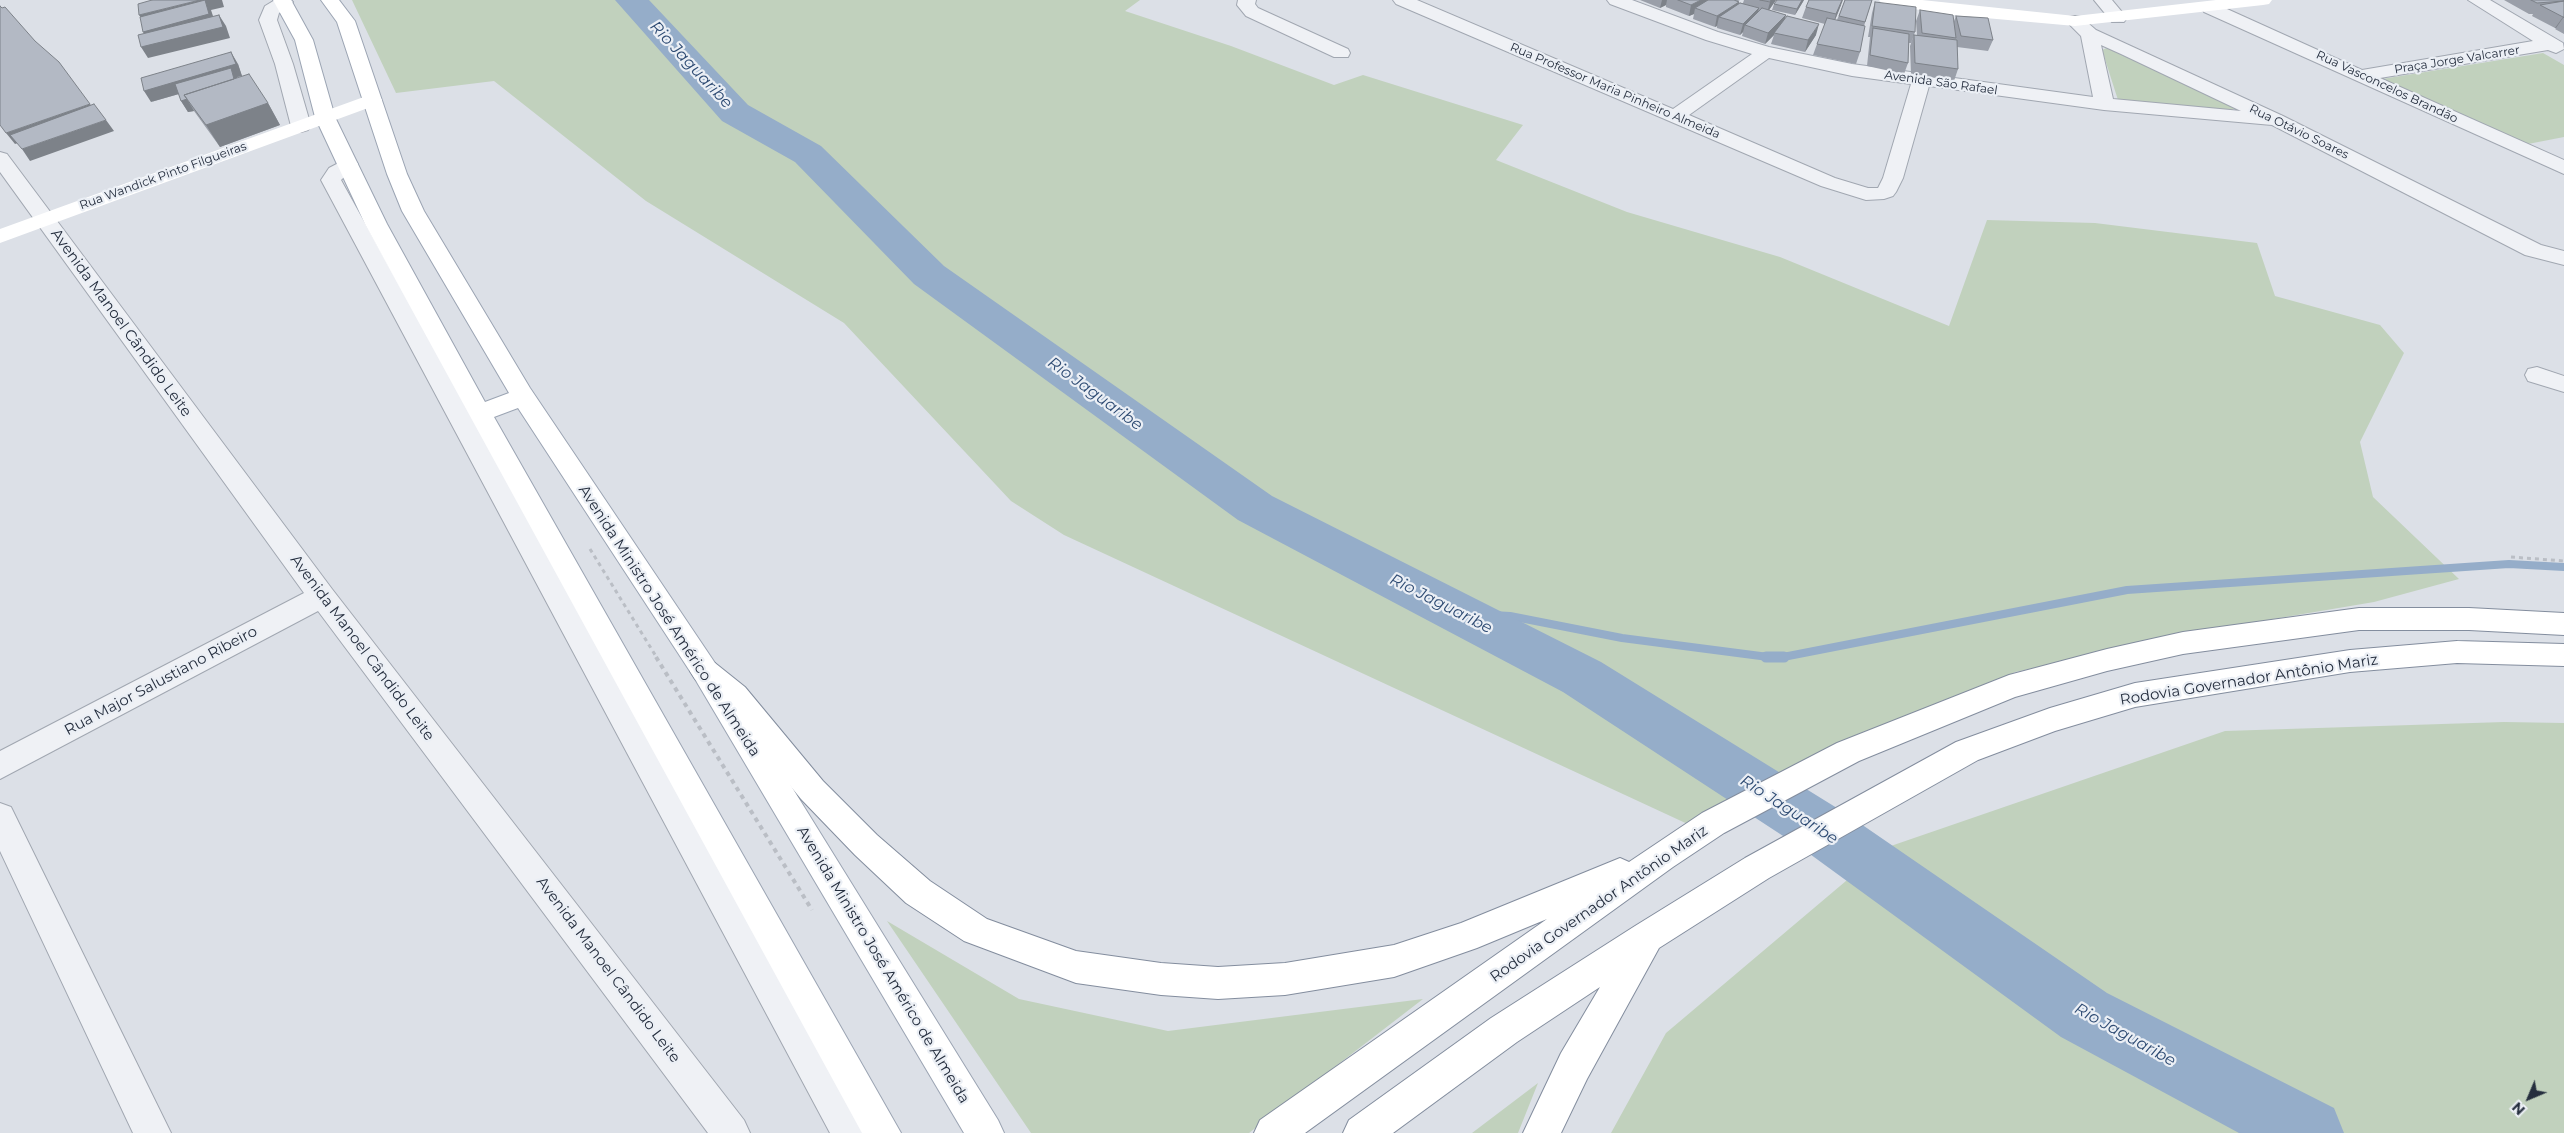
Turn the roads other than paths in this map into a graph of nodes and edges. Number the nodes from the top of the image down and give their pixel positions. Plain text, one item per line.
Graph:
1 (1247, 0) edge
2 (1402, 0) edge
3 (1616, 0) edge
4 (1888, 0) edge
5 (2103, 0) edge
6 (2263, 0) edge
7 (2477, 0) edge
8 (310, 5) edge
9 (2210, 8) junction
10 (2118, 18) junction
11 (2075, 21) junction
12 (2090, 34) junction
13 (304, 40) junction
14 (2557, 48) edge
15 (1766, 52) junction
16 (1340, 53) dead end
17 (282, 58) junction
18 (2363, 75) junction
19 (1921, 81) junction
20 (372, 100) junction
21 (2104, 104) junction
22 (1675, 116) junction
23 (2276, 120) junction
24 (313, 121) junction
25 (2564, 146) edge
26 (2526, 152) junction
27 (0, 158) edge
28 (348, 164) junction
29 (2564, 168) edge
30 (44, 220) junction
31 (0, 236) edge
32 (2564, 258) edge
33 (2537, 375) dead end
34 (2564, 384) edge
35 (524, 397) junction
36 (479, 413) junction
37 (322, 596) junction
38 (2564, 624) edge
39 (2564, 655) edge
40 (705, 671) junction
41 (0, 766) edge
42 (0, 817) edge
43 (1661, 857) junction
44 (1647, 937) junction
45 (152, 1133) edge
46 (731, 1133) edge
47 (850, 1133) edge
48 (882, 1133) edge
49 (985, 1133) edge
50 (1273, 1133) edge
51 (1362, 1133) edge
52 (1542, 1133) edge

1 - 16 street
2 - 22 street, Rua Professor Maria Pinheiro Almeida
3 - 15 street, Avenida São Rafael
4 - 11 main road
5 - 10 street
6 - 9 main road
7 - 14 street
8 - 13 main road
8 - 17 street
8 - 20 main road, Avenida Ministro José Américo de Almeida
9 - 10 main road
9 - 18 street, Rua Vasconcelos Brandão
10 - 11 main road
11 - 12 street, Rua Otávio Soares
12 - 21 street
12 - 23 street, Rua Otávio Soares
13 - 17 street
13 - 24 main road
14 - 18 street, Praça Jorge Valcarrer
15 - 19 street, Avenida São Rafael
15 - 22 street
17 - 24 street
18 - 26 street, Rua Vasconcelos Brandão
19 - 21 street, Avenida São Rafael
19 - 22 street, Rua Professor Maria Pinheiro Almeida
20 - 24 main road
20 - 35 main road, Avenida Ministro José Américo de Almeida
21 - 23 street, Avenida São Rafael
23 - 32 street, Rua Otávio Soares
24 - 28 main road
24 - 30 main road, Rua Wandick Pinto Filgueiras
25 - 26 street
26 - 29 street, Rua Vasconcelos Brandão
27 - 30 street, Avenida Manoel Cândido Leite
28 - 36 main road
28 - 47 street
30 - 31 main road, Rua Wandick Pinto Filgueiras
30 - 37 street, Avenida Manoel Cândido Leite
33 - 34 street
35 - 36 main road
35 - 40 main road, Avenida Ministro José Américo de Almeida
36 - 48 main road
37 - 41 street, Rua Major Salustiano Ribeiro
37 - 46 street, Avenida Manoel Cândido Leite
38 - 43 main road, Rodovia Governador Antônio Mariz
39 - 44 main road, Rodovia Governador Antônio Mariz
40 - 43 main road
40 - 49 main road, Avenida Ministro José Américo de Almeida
42 - 45 street
43 - 50 main road, Rodovia Governador Antônio Mariz
44 - 51 main road, Rodovia Governador Antônio Mariz
44 - 52 main road

